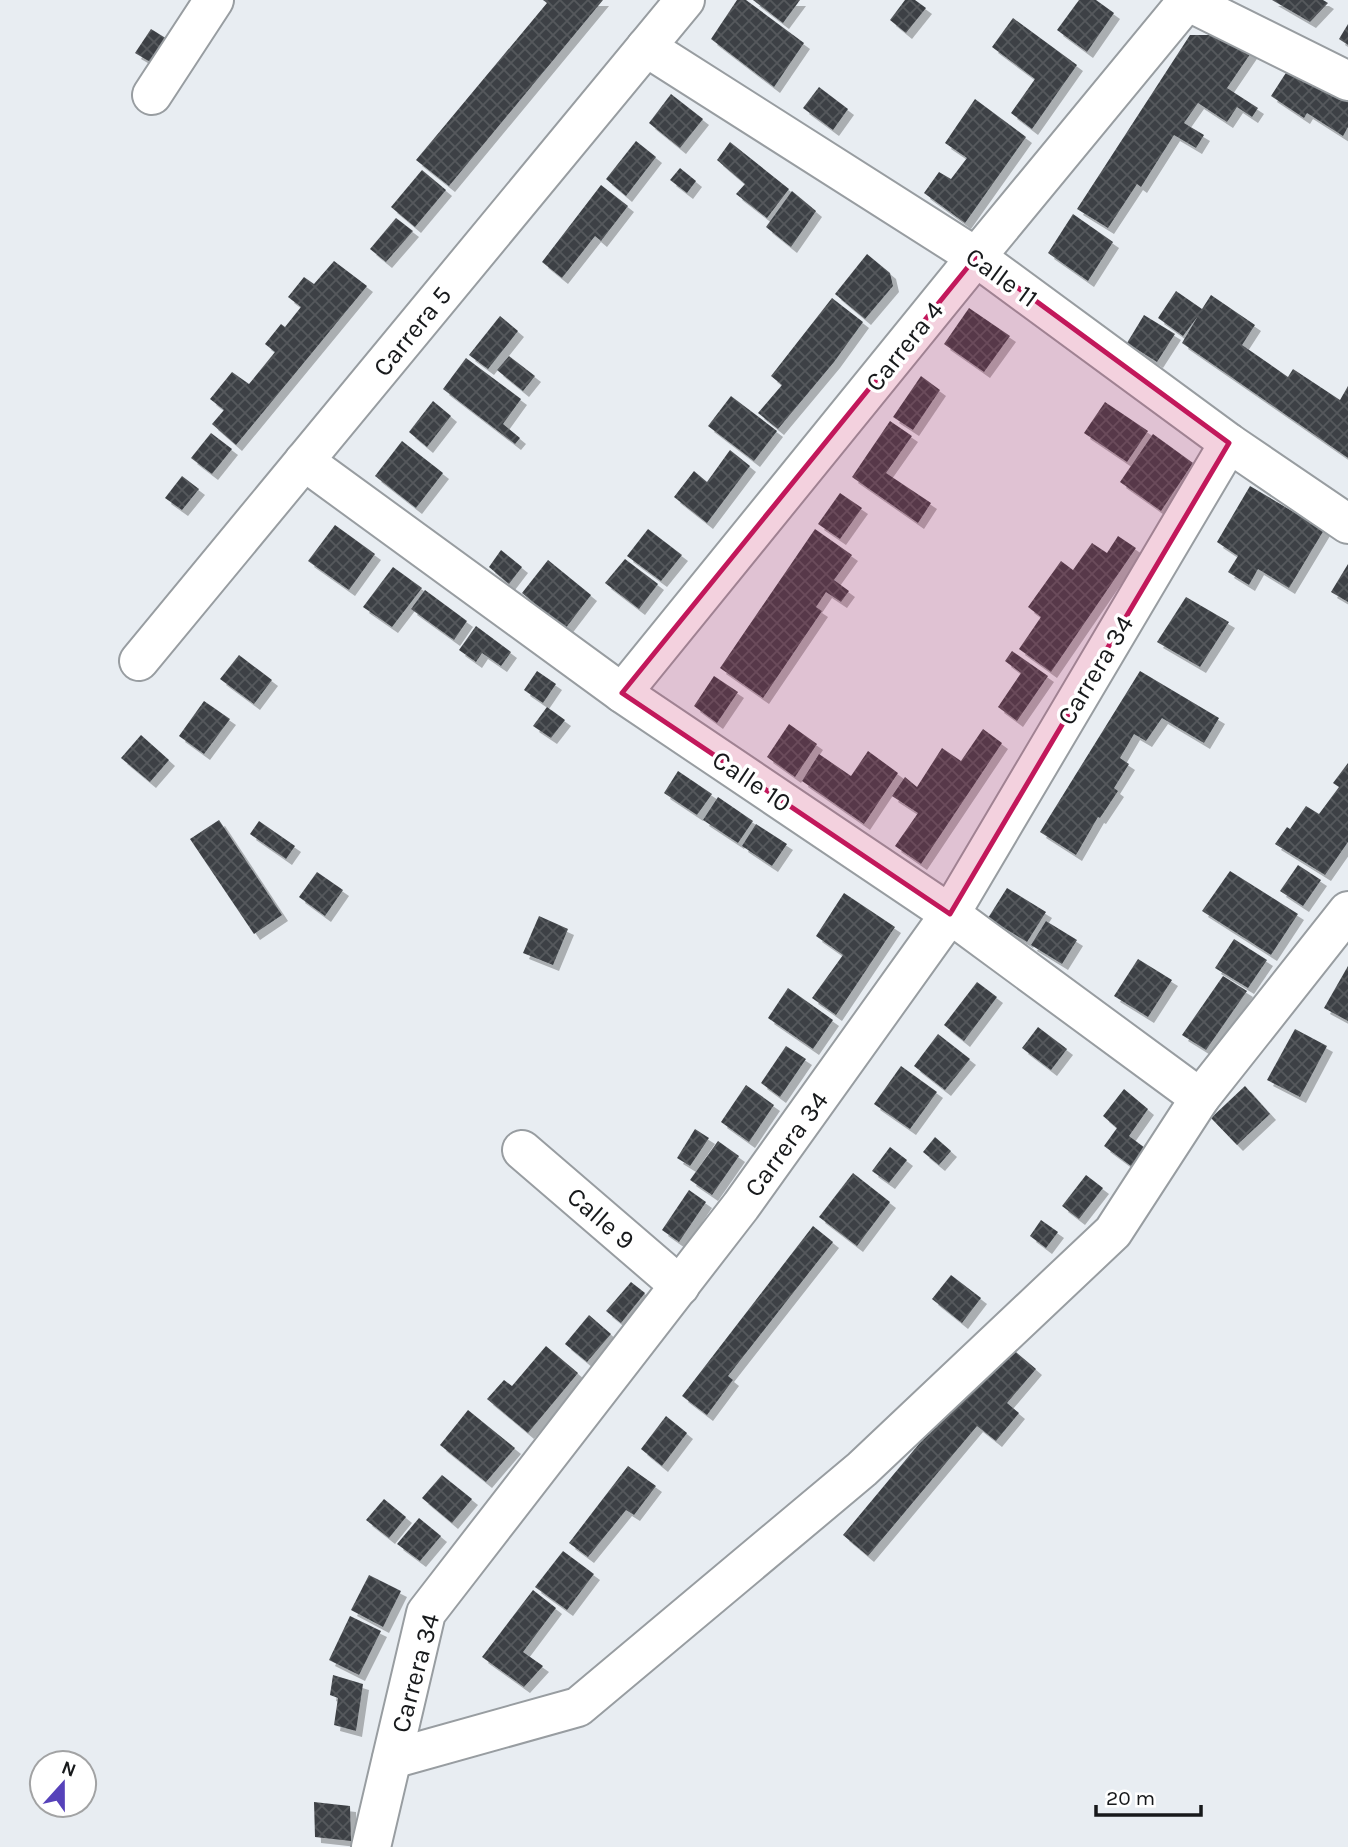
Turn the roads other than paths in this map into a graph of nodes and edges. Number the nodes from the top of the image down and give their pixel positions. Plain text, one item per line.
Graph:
1 (214, 0) edge
2 (685, 0) edge
3 (1187, 0) edge
4 (646, 47) junction
5 (1348, 81) edge
6 (152, 94) dead end
7 (976, 257) junction
8 (1229, 443) junction
9 (304, 461) junction
10 (1348, 524) edge
11 (139, 661) dead end
12 (622, 693) junction
13 (1348, 911) edge
14 (950, 914) junction
15 (1200, 1098) junction
16 (522, 1150) dead end
17 (680, 1286) junction
18 (392, 1759) junction
19 (371, 1847) edge

1 - 6 street
2 - 4 street, Carrera 5
3 - 5 street
3 - 7 street, Carrera 4
4 - 7 street, Calle 11
4 - 9 street, Carrera 5
7 - 8 street, Calle 11
7 - 12 street, Carrera 4
8 - 10 street, Calle 11
8 - 14 street, Carrera 34
9 - 11 street, Carrera 5
9 - 12 street, Calle 10
12 - 14 street, Calle 10
13 - 15 street
14 - 15 street, Calle 10
14 - 17 street, Carrera 34
15 - 18 street
16 - 17 street, Calle 9
17 - 18 street, Carrera 34
18 - 19 street, Carrera 34

